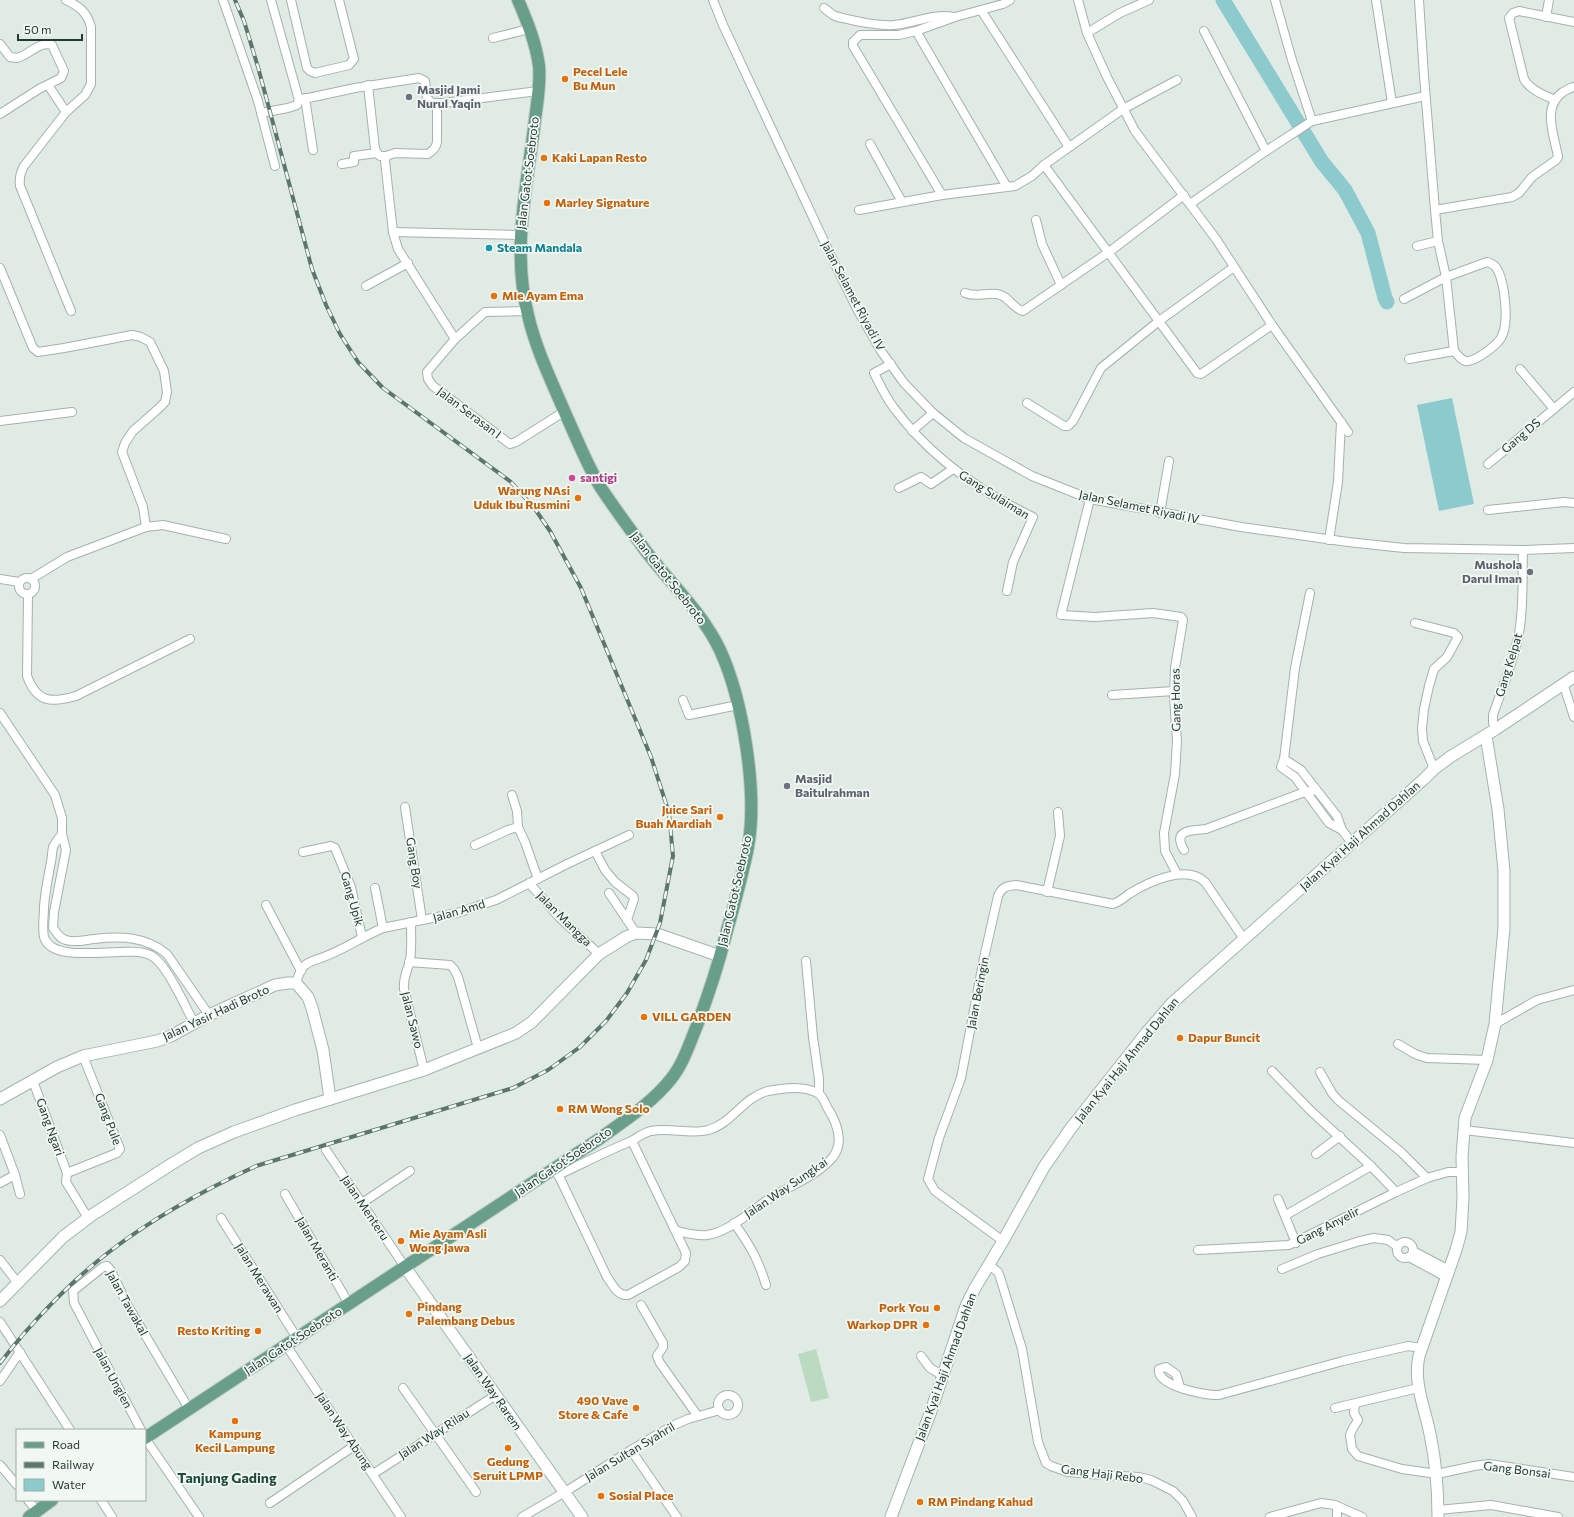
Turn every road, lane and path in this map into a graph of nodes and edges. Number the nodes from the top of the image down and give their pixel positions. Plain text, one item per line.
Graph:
1 (66, 0) edge
2 (223, 0) edge
3 (271, 0) edge
4 (291, 0) edge
5 (339, 0) edge
6 (518, 0) edge
7 (713, 0) edge
8 (1010, 0) edge
9 (1078, 0) edge
10 (1149, 0) edge
11 (1275, 0) edge
12 (1376, 0) edge
13 (1419, 0) edge
14 (1549, 0) edge
15 (824, 8) dead end
16 (981, 10) junction
17 (955, 17) junction
18 (1546, 17) junction
19 (1574, 22) edge
20 (529, 29) junction
21 (1204, 31) dead end
22 (916, 32) junction
23 (1087, 32) junction
24 (493, 38) dead end
25 (0, 44) edge
26 (1177, 80) dead end
27 (48, 85) junction
28 (368, 85) junction
29 (1574, 87) edge
30 (538, 91) junction
31 (1425, 96) junction
32 (302, 99) junction
33 (1555, 100) junction
34 (436, 103) junction
35 (1392, 103) junction
36 (1123, 109) junction
37 (66, 112) junction
38 (261, 113) junction
39 (0, 114) edge
40 (1307, 124) junction
41 (870, 144) dead end
42 (1069, 147) junction
43 (314, 150) dead end
44 (1266, 151) junction
45 (377, 153) junction
46 (386, 156) junction
47 (342, 164) dead end
48 (1044, 165) junction
49 (275, 166) dead end
50 (1008, 188) junction
51 (942, 195) junction
52 (1184, 195) junction
53 (902, 202) junction
54 (1190, 204) junction
55 (860, 210) dead end
56 (1435, 210) junction
57 (1036, 220) dead end
58 (393, 232) junction
59 (521, 235) junction
60 (1438, 241) junction
61 (1417, 246) dead end
62 (1109, 252) junction
63 (408, 263) junction
64 (1234, 267) junction
65 (0, 268) edge
66 (1446, 277) junction
67 (1061, 285) junction
68 (366, 286) dead end
69 (965, 293) dead end
70 (1404, 299) dead end
71 (71, 311) dead end
72 (526, 311) junction
73 (1159, 321) junction
74 (1272, 325) junction
75 (455, 339) junction
76 (1454, 351) junction
77 (1409, 359) dead end
78 (891, 364) junction
79 (1520, 369) dead end
80 (1574, 392) edge
81 (1027, 403) dead end
82 (1554, 409) junction
83 (565, 411) junction
84 (72, 412) dead end
85 (933, 413) junction
86 (0, 421) edge
87 (1341, 422) junction
88 (912, 431) junction
89 (1348, 432) dead end
90 (1169, 461) dead end
91 (1488, 464) dead end
92 (953, 469) junction
93 (899, 488) dead end
94 (1090, 499) junction
95 (1574, 503) edge
96 (1488, 510) dead end
97 (1160, 513) junction
98 (146, 526) junction
99 (226, 539) dead end
100 (1329, 540) junction
101 (1574, 548) edge
102 (1523, 550) junction
103 (0, 579) edge
104 (31, 579) junction
105 (19, 582) junction
106 (1007, 591) dead end
107 (1310, 593) dead end
108 (28, 595) junction
109 (1416, 623) dead end
110 (190, 639) dead end
111 (1574, 677) edge
112 (1564, 683) junction
113 (1174, 691) junction
114 (1112, 695) dead end
115 (683, 700) dead end
116 (738, 704) junction
117 (0, 712) edge
118 (1574, 717) edge
119 (1496, 729) junction
120 (1486, 736) junction
121 (1284, 759) junction
122 (1434, 769) junction
123 (1316, 790) junction
124 (1307, 792) junction
125 (512, 794) dead end
126 (405, 806) dead end
127 (1058, 812) dead end
128 (518, 827) junction
129 (1342, 830) junction
130 (62, 834) junction
131 (629, 835) dead end
132 (1352, 843) junction
133 (475, 845) dead end
134 (1184, 850) dead end
135 (595, 851) junction
136 (303, 852) dead end
137 (1177, 874) junction
138 (538, 878) junction
139 (529, 883) junction
140 (375, 888) dead end
141 (1047, 892) junction
142 (609, 893) dead end
143 (266, 906) dead end
144 (422, 920) junction
145 (627, 920) junction
146 (411, 922) junction
147 (43, 927) junction
148 (53, 928) junction
149 (383, 928) junction
150 (636, 933) junction
151 (362, 936) junction
152 (1244, 939) junction
153 (167, 954) junction
154 (600, 954) junction
155 (720, 956) junction
156 (159, 961) junction
157 (806, 961) dead end
158 (409, 962) junction
159 (300, 971) junction
160 (296, 983) junction
161 (1574, 990) edge
162 (209, 1015) junction
163 (194, 1023) junction
164 (1495, 1024) junction
165 (1398, 1044) dead end
166 (478, 1048) junction
167 (83, 1056) junction
168 (1487, 1060) junction
169 (424, 1070) junction
170 (1272, 1071) dead end
171 (1320, 1072) dead end
172 (33, 1081) junction
173 (819, 1094) junction
174 (0, 1099) edge
175 (330, 1100) junction
176 (1464, 1130) junction
177 (0, 1136) edge
178 (1340, 1136) junction
179 (632, 1141) junction
180 (1574, 1143) edge
181 (326, 1150) dead end
182 (1316, 1154) dead end
183 (1371, 1166) junction
184 (410, 1171) dead end
185 (557, 1172) junction
186 (1461, 1172) junction
187 (67, 1173) junction
188 (15, 1175) junction
189 (1427, 1178) junction
190 (0, 1182) edge
191 (1396, 1192) junction
192 (20, 1194) dead end
193 (285, 1194) dead end
194 (1278, 1198) dead end
195 (362, 1203) junction
196 (1286, 1215) junction
197 (88, 1218) junction
198 (221, 1218) dead end
199 (734, 1223) junction
200 (677, 1231) junction
201 (1003, 1241) junction
202 (1296, 1243) junction
203 (1398, 1247) junction
204 (1198, 1250) dead end
205 (1411, 1254) junction
206 (0, 1260) edge
207 (989, 1265) junction
208 (405, 1267) junction
209 (1282, 1269) dead end
210 (1447, 1274) junction
211 (17, 1282) junction
212 (766, 1285) dead end
213 (0, 1301) edge
214 (349, 1304) junction
215 (641, 1305) dead end
216 (0, 1322) edge
217 (85, 1326) joint
218 (297, 1338) junction
219 (286, 1345) junction
220 (1422, 1348) junction
221 (20, 1352) junction
222 (921, 1356) dead end
223 (942, 1375) junction
224 (0, 1381) edge
225 (1180, 1387) dead end
226 (403, 1388) dead end
227 (1418, 1388) junction
228 (496, 1395) junction
229 (1355, 1404) junction
230 (1335, 1408) dead end
231 (189, 1409) junction
232 (720, 1410) dead end
233 (698, 1415) junction
234 (69, 1429) edge
235 (140, 1429) edge
236 (435, 1433) junction
237 (146, 1437) edge
238 (146, 1439) edge
239 (354, 1446) junction
240 (631, 1450) junction
241 (0, 1465) edge
242 (373, 1474) junction
243 (1437, 1474) junction
244 (1574, 1477) edge
245 (16, 1484) edge
246 (476, 1492) dead end
247 (565, 1492) junction
248 (28, 1501) edge
249 (51, 1501) edge
250 (102, 1501) edge
251 (270, 1503) dead end
252 (1337, 1506) junction
253 (33, 1514) edge
254 (1438, 1514) edge
255 (112, 1517) edge
256 (199, 1517) edge
257 (401, 1517) edge
258 (522, 1517) edge
259 (582, 1517) edge
260 (677, 1517) edge
261 (891, 1517) edge
262 (1192, 1517) edge
263 (1270, 1517) edge
264 (1338, 1517) edge
265 (1362, 1517) edge
266 (1558, 1517) edge

1 - 37 street
2 - 38 street
3 - 32 street
4 - 5 street
6 - 20 main road, Jalan Gatot Soebroto
7 - 78 street, Jalan Selamet Riyadi IV
8 - 16 street
9 - 23 street
10 - 23 street
11 - 40 street
12 - 35 street
13 - 31 street
14 - 18 street
15 - 17 street
16 - 17 street
16 - 42 street
17 - 22 street
18 - 19 street
18 - 33 street
20 - 24 street
20 - 30 main road, Jalan Gatot Soebroto
21 - 44 street
22 - 50 street
22 - 51 street
23 - 36 street
25 - 27 street
26 - 36 street
27 - 37 street
27 - 39 street
28 - 32 street
28 - 34 street
28 - 45 street
29 - 33 street
30 - 34 street
30 - 59 main road, Jalan Gatot Soebroto
31 - 35 street
31 - 56 street
32 - 38 street
32 - 43 street
33 - 56 street
34 - 46 street
35 - 40 street
36 - 42 street
36 - 52 street
37 - 71 street
38 - 49 street
40 - 44 street
41 - 53 street
42 - 48 street
44 - 54 street
45 - 46 street
45 - 47 street
46 - 58 street
48 - 50 street
48 - 62 street
50 - 51 street
51 - 53 street
52 - 54 street
52 - 62 street
53 - 55 street
54 - 64 street
56 - 60 street
57 - 67 street
58 - 59 street
58 - 63 street
59 - 72 main road, Jalan Gatot Soebroto
60 - 61 street
60 - 66 street
62 - 67 street
62 - 73 street
63 - 68 street
63 - 75 street
64 - 73 street
64 - 74 street
65 - 98 street
66 - 70 street
66 - 76 street
66 - 76 street
67 - 69 street
72 - 75 street, Jalan Serasan I
72 - 83 main road, Jalan Gatot Soebroto
73 - 74 street
73 - 81 street
74 - 87 street
75 - 83 street, Jalan Serasan I
76 - 77 street
78 - 85 street, Jalan Selamet Riyadi IV
78 - 88 street, Gang Sulaiman
79 - 82 street
80 - 82 street, Gang DS
82 - 91 street, Gang DS
83 - 116 main road, Jalan Gatot Soebroto
84 - 86 street
85 - 88 street
85 - 94 street, Jalan Selamet Riyadi IV
87 - 89 street
87 - 100 street
88 - 92 street, Gang Sulaiman
90 - 97 street
92 - 93 street, Gang Sulaiman
92 - 106 street, Gang Sulaiman
94 - 97 street, Jalan Selamet Riyadi IV
94 - 113 street, Gang Horas
95 - 96 street
97 - 100 street, Jalan Selamet Riyadi IV
98 - 99 street
98 - 104 street
100 - 102 street, Jalan Selamet Riyadi IV
101 - 102 street, Jalan Selamet Riyadi IV
102 - 119 street, Gang Kelpat
103 - 105 street
104 - 105 street
104 - 108 street
105 - 108 street
107 - 121 street
108 - 110 street
109 - 122 street
111 - 112 street, Jalan Kyai Haji Ahmad Dahlan
112 - 118 street
112 - 119 street, Jalan Kyai Haji Ahmad Dahlan
113 - 114 street
113 - 137 street, Gang Horas
115 - 116 street
116 - 155 main road, Jalan Gatot Soebroto
117 - 130 street
119 - 120 street, Jalan Kyai Haji Ahmad Dahlan
120 - 122 street, Jalan Kyai Haji Ahmad Dahlan
120 - 164 street
121 - 123 street
121 - 124 street
122 - 132 street, Jalan Kyai Haji Ahmad Dahlan
123 - 124 street
123 - 129 street
124 - 129 street
124 - 134 street
125 - 128 street
126 - 144 street, Gang Boy
127 - 141 street
128 - 133 street
128 - 138 street
129 - 132 street
130 - 147 street
130 - 148 street
131 - 135 street, Jalan Amd
132 - 152 street, Jalan Kyai Haji Ahmad Dahlan
135 - 138 street, Jalan Amd
135 - 145 street
136 - 151 street, Gang Upik
137 - 141 street, Jalan Beringin
137 - 152 street
138 - 139 street, Jalan Amd
139 - 144 street, Jalan Amd
139 - 154 street, Jalan Mangga
140 - 149 street
141 - 201 street, Jalan Beringin
142 - 145 street
143 - 159 street
144 - 146 street, Jalan Amd
145 - 150 street
146 - 149 street, Jalan Amd
146 - 158 street, Jalan Sawo
147 - 148 street
147 - 156 street
148 - 153 street
149 - 151 street, Jalan Amd
150 - 154 street
150 - 155 street
151 - 159 street, Jalan Amd
152 - 201 street, Jalan Kyai Haji Ahmad Dahlan
153 - 156 street
153 - 162 street
154 - 166 street
155 - 185 main road, Jalan Gatot Soebroto
156 - 163 street
157 - 173 street
158 - 166 street
158 - 169 street, Jalan Sawo
159 - 160 street
160 - 162 street, Jalan Yasir Hadi Broto
160 - 175 street
161 - 164 street
162 - 163 street, Jalan Yasir Hadi Broto
163 - 167 street, Jalan Yasir Hadi Broto
164 - 168 street
165 - 168 street
166 - 169 street
167 - 172 street, Jalan Yasir Hadi Broto
167 - 187 street, Gang Pule
168 - 176 street
169 - 175 street
170 - 178 street
171 - 189 street
172 - 174 street, Jalan Yasir Hadi Broto
172 - 187 street, Gang Ngari
173 - 179 street
173 - 199 street, Jalan Way Sungkai
175 - 197 street
176 - 180 street
176 - 186 street
177 - 188 street
178 - 182 street
178 - 183 street
179 - 185 street
179 - 200 street
181 - 195 street, Jalan Menteru
183 - 191 street
183 - 196 street
184 - 195 street
185 - 200 street
185 - 208 main road, Jalan Gatot Soebroto
186 - 189 street, Gang Anyelir
186 - 210 street
187 - 197 street, Gang Ngari
188 - 190 street
188 - 192 street
189 - 191 street, Gang Anyelir
191 - 202 street, Gang Anyelir
193 - 214 street, Jalan Meranti
194 - 196 street
195 - 208 street, Jalan Menteru
196 - 202 street
197 - 211 street
198 - 218 street, Jalan Merawan
199 - 200 street, Jalan Way Sungkai
199 - 212 street
201 - 207 street, Jalan Kyai Haji Ahmad Dahlan
202 - 204 street, Gang Anyelir
203 - 205 street
203 - 205 street
203 - 209 street
205 - 210 street
206 - 211 street
207 - 223 street, Jalan Kyai Haji Ahmad Dahlan
207 - 262 street, Gang Haji Rebo
208 - 214 main road, Jalan Gatot Soebroto
208 - 228 street, Jalan Way Rarem
210 - 220 street
211 - 213 street
214 - 218 main road, Jalan Gatot Soebroto
215 - 233 street
216 - 221 street
217 - 231 street, Jalan Tawakal
217 - 235 street, Jalan Unglen
218 - 219 main road, Jalan Gatot Soebroto
219 - 231 main road, Jalan Gatot Soebroto
219 - 239 street, Jalan Way Abung
220 - 225 street
220 - 227 street
221 - 224 street
221 - 234 street
222 - 223 street
223 - 261 street, Jalan Kyai Haji Ahmad Dahlan
226 - 236 street
227 - 229 street
227 - 243 street
228 - 236 street, Jalan Way Rilau
228 - 247 street, Jalan Way Rarem
229 - 230 street
229 - 243 street
231 - 237 main road, Jalan Gatot Soebroto
232 - 233 street, Jalan Sultan Syahril
233 - 240 street, Jalan Sultan Syahril
236 - 242 street, Jalan Way Rilau
236 - 246 street
238 - 256 street
239 - 242 street, Jalan Way Abung
239 - 251 street
240 - 247 street, Jalan Sultan Syahril
240 - 260 street
241 - 245 street
242 - 257 street, Jalan Way Abung
243 - 244 street, Gang Bonsai
243 - 254 street
247 - 258 street, Jalan Sultan Syahril
247 - 259 street, Jalan Way Rarem
248 - 253 street
249 - 253 main road
250 - 255 street
252 - 263 street
252 - 264 street
252 - 265 street
254 - 266 street

